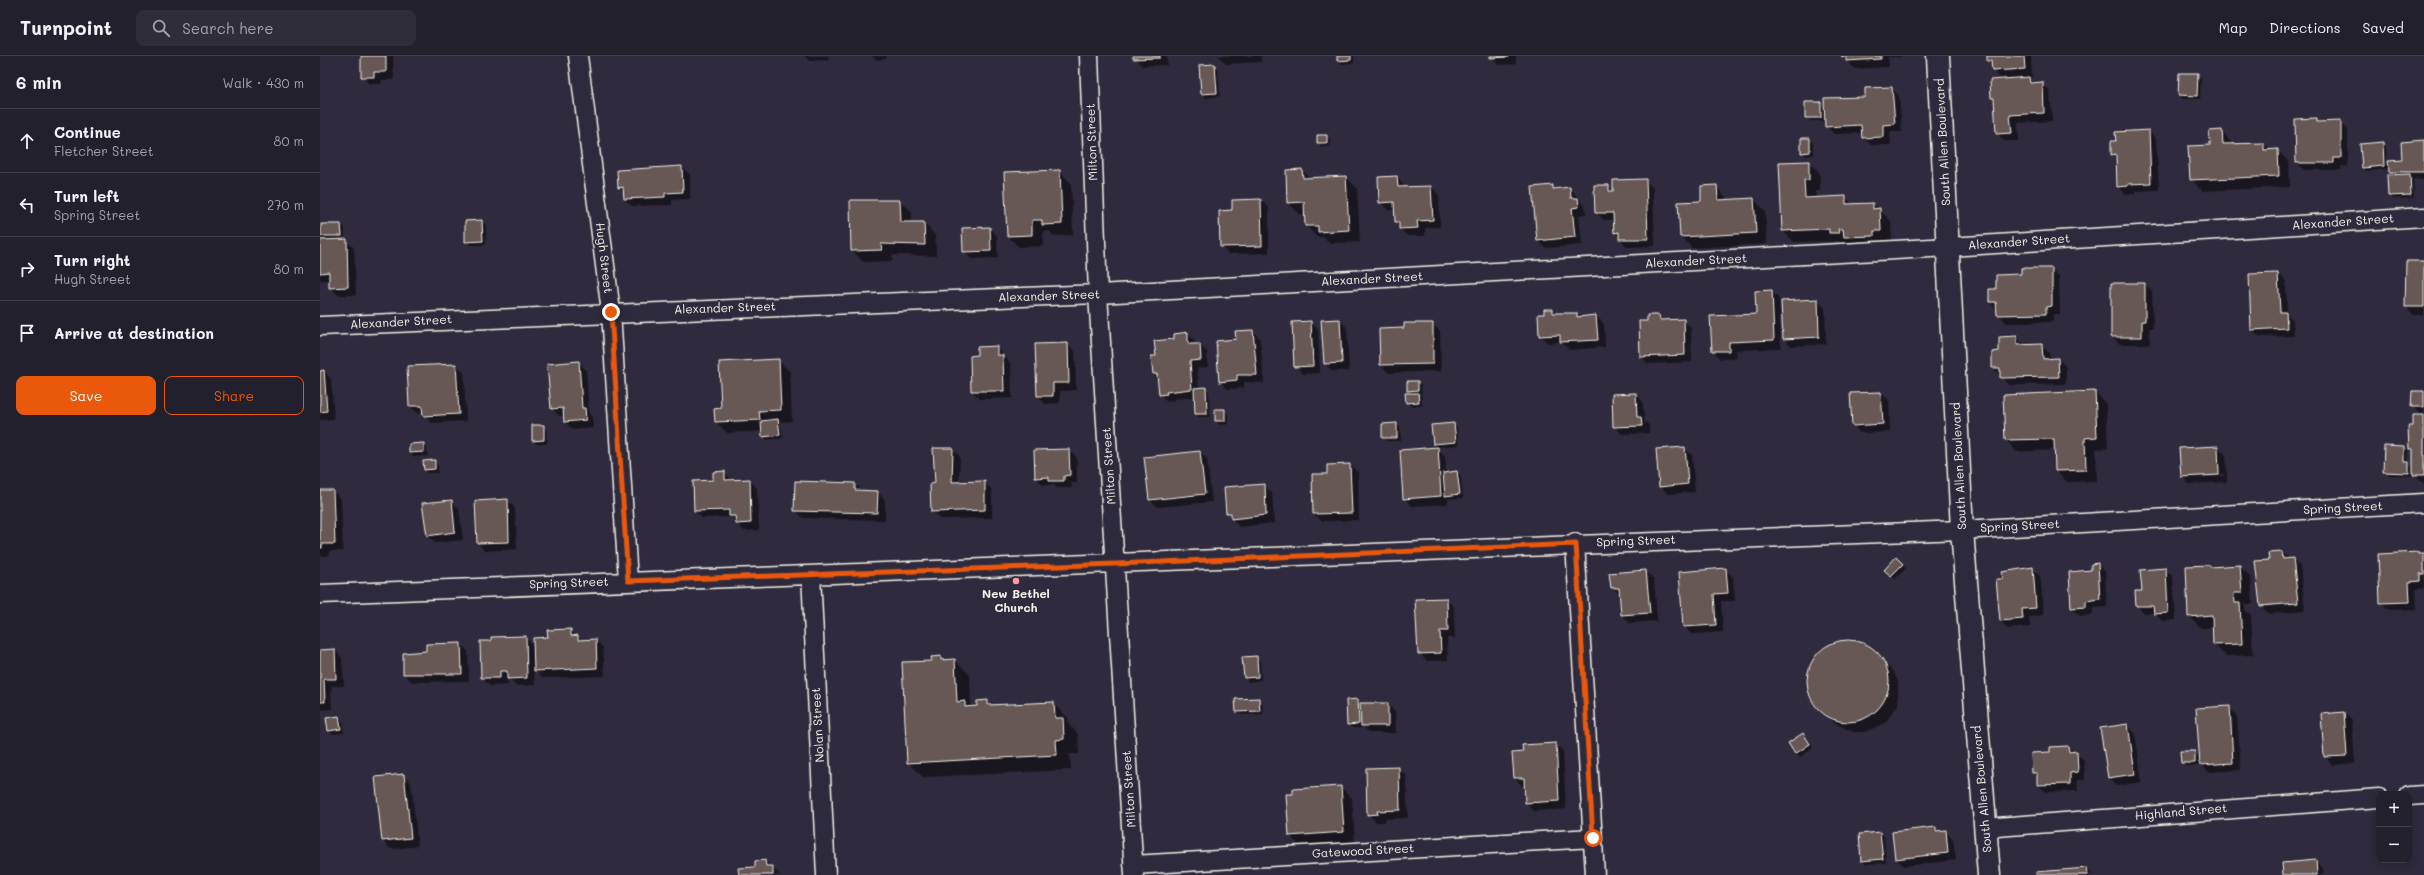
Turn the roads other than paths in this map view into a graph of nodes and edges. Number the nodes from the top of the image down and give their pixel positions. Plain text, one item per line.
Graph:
1 (578, 56) edge
2 (1089, 56) edge
3 (1938, 56) edge
4 (2424, 217) edge
5 (1949, 247) junction
6 (1098, 294) junction
7 (611, 312) junction
8 (320, 326) edge
9 (2424, 503) edge
10 (1962, 530) junction
11 (1576, 544) junction
12 (1115, 564) junction
13 (811, 574) junction
14 (628, 581) junction
15 (320, 594) edge
16 (2424, 795) edge
17 (2412, 796) edge
18 (2376, 798) edge
19 (1984, 828) junction
20 (1593, 838) junction
21 (1134, 870) edge
22 (826, 875) edge
23 (1595, 875) edge
24 (1989, 875) edge

1 - 7 street, Hugh Street
2 - 6 street, Milton Street
3 - 5 street, South Allen Boulevard
4 - 5 street, Alexander Street
5 - 6 street, Alexander Street
5 - 10 street, South Allen Boulevard
6 - 7 street, Alexander Street
6 - 12 street, Milton Street
7 - 8 street, Alexander Street
7 - 14 street, Hugh Street
9 - 10 street, Spring Street
10 - 11 street, Spring Street
10 - 19 street, South Allen Boulevard
11 - 12 street, Spring Street
11 - 20 street
12 - 13 street, Spring Street
12 - 21 street, Milton Street
13 - 14 street, Spring Street
13 - 22 street, Nolan Street
14 - 15 street, Spring Street
16 - 17 street
18 - 19 street, Highland Street
19 - 24 street, South Allen Boulevard
20 - 21 street, Gatewood Street
20 - 23 street

